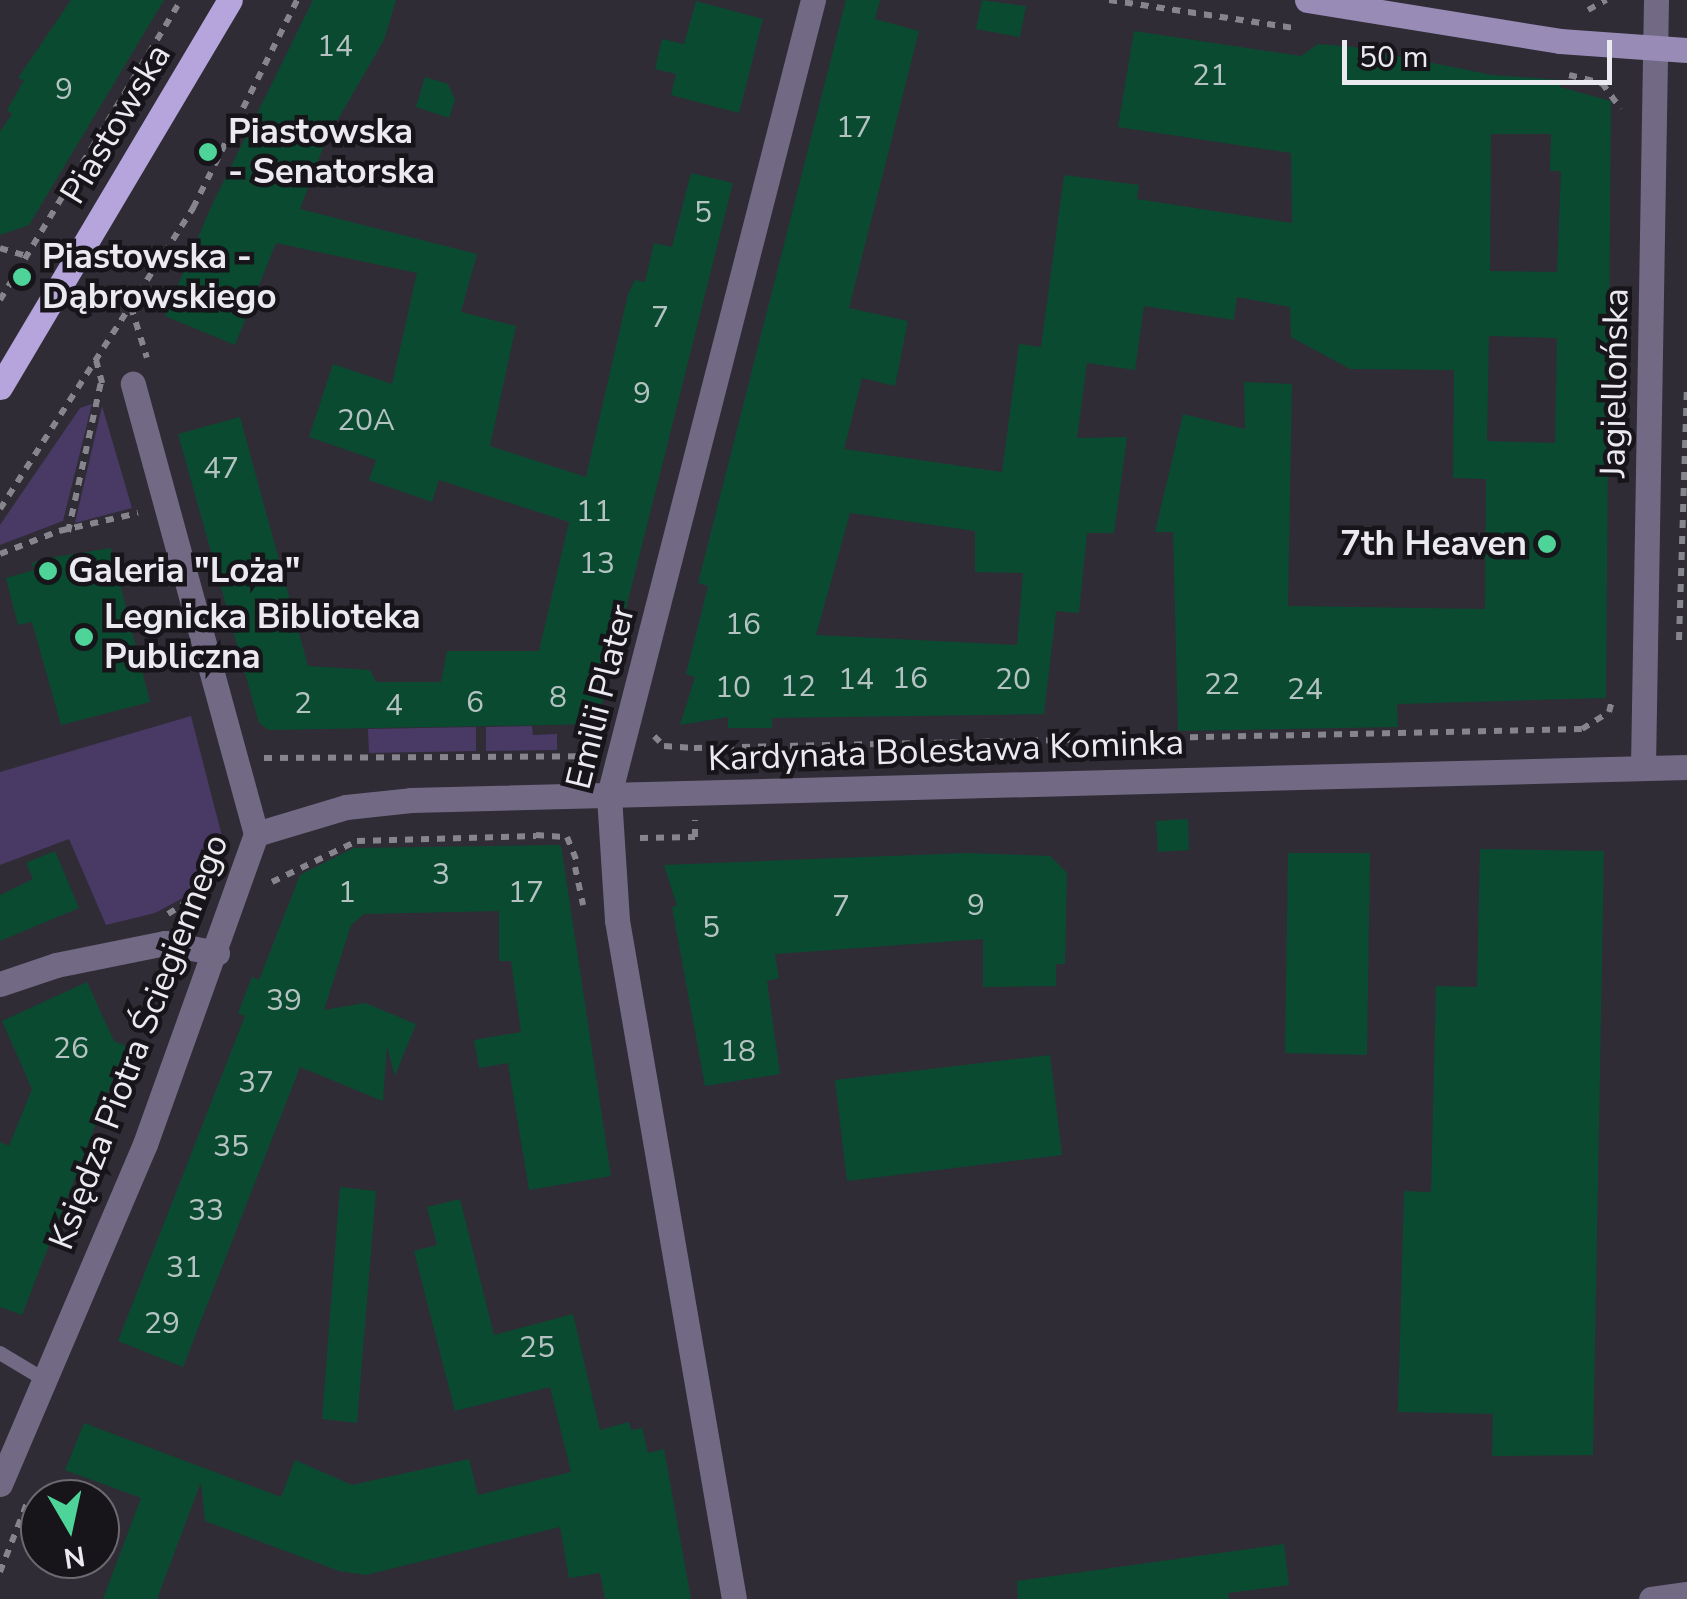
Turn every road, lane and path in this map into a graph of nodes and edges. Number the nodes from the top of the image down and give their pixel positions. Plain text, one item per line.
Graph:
1 (181, 0) edge
2 (230, 0) edge
3 (296, 0) edge
4 (814, 0) edge
5 (1110, 0) edge
6 (1307, 0) edge
7 (1606, 0) edge
8 (1656, 0) edge
9 (1583, 11) dead end
10 (1307, 30) dead end
11 (1656, 50) junction
12 (1687, 50) edge
13 (1550, 72) dead end
14 (1654, 118) junction
15 (0, 248) edge
16 (27, 256) junction
17 (0, 300) edge
18 (132, 306) junction
19 (96, 360) junction
20 (141, 372) joint
21 (102, 381) junction
22 (0, 387) edge
23 (1687, 387) edge
24 (107, 400) dead end
25 (134, 494) dead end
26 (0, 509) edge
27 (139, 513) junction
28 (68, 532) junction
29 (144, 532) dead end
30 (0, 554) edge
31 (1679, 650) dead end
32 (1614, 694) dead end
33 (653, 733) dead end
34 (258, 739) dead end
35 (597, 756) dead end
36 (1643, 767) junction
37 (1687, 767) edge
38 (609, 795) junction
39 (256, 834) junction
40 (536, 836) dead end
41 (210, 886) dead end
42 (267, 893) dead end
43 (158, 919) dead end
44 (217, 952) junction
45 (0, 984) edge
46 (0, 1352) edge
47 (45, 1380) junction
48 (0, 1484) edge
49 (20, 1521) edge
50 (0, 1572) edge
51 (1687, 1594) edge
52 (733, 1597) edge
53 (1650, 1599) edge

1 - 16 path
2 - 22 main road, Piastowska
3 - 18 path
4 - 38 street, Emilii Plater
5 - 10 path
6 - 11 street
7 - 9 path
8 - 11 street, Jagiellońska
11 - 12 street
11 - 14 street, Jagiellońska
13 - 14 path
14 - 36 street, Jagiellońska
15 - 16 path
16 - 17 path
18 - 19 path
18 - 20 path
19 - 21 path
19 - 26 path
20 - 39 street, Księdza Piotra Ściegiennego
21 - 24 path
21 - 28 path
23 - 31 path
25 - 27 path
27 - 28 path
27 - 29 path
28 - 30 path
32 - 33 path
34 - 35 path
36 - 37 street, Kardynała Bolesława Kominka
36 - 38 street, Kardynała Bolesława Kominka
38 - 39 street, Kardynała Bolesława Kominka
38 - 52 street, Emilii Plater
39 - 44 street, Księdza Piotra Ściegiennego
40 - 42 path
41 - 43 path
44 - 45 street
44 - 47 street, Księdza Piotra Ściegiennego
46 - 47 lane
47 - 48 street, Księdza Piotra Ściegiennego
49 - 50 path
51 - 53 street

